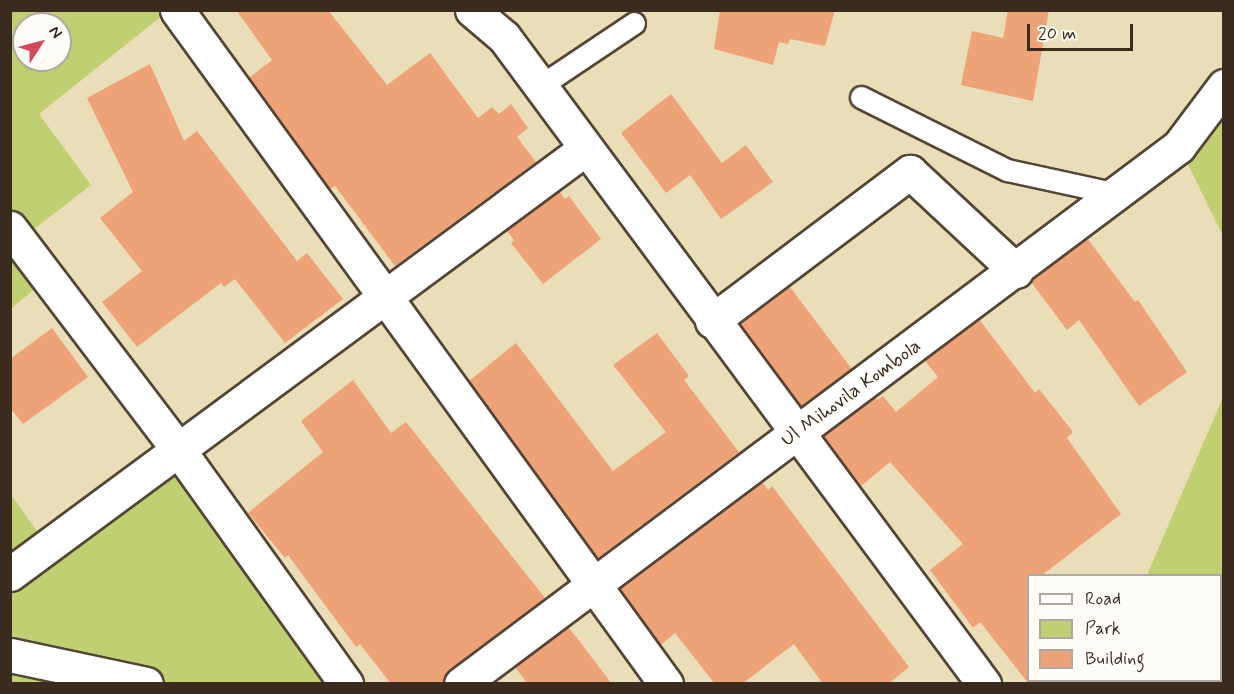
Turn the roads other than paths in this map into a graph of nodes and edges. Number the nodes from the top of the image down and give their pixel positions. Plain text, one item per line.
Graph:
1 (177, 10) edge
2 (472, 10) edge
3 (634, 22) dead end
4 (540, 86) junction
5 (1224, 86) edge
6 (861, 97) dead end
7 (585, 149) junction
8 (1117, 194) junction
9 (10, 228) edge
10 (1016, 271) junction
11 (385, 297) junction
12 (712, 321) junction
13 (795, 434) junction
14 (178, 449) junction
15 (10, 574) edge
16 (594, 588) junction
17 (10, 655) edge
18 (146, 684) edge
19 (345, 684) edge
20 (462, 684) edge
21 (666, 684) edge
22 (984, 684) edge

1 - 11 street
2 - 4 street
3 - 4 lane
4 - 7 street
5 - 8 street, Ul Mihovila Kombola
6 - 8 lane
7 - 11 street
7 - 12 street
8 - 10 street, Ul Mihovila Kombola
9 - 14 street
10 - 12 street
10 - 13 street, Ul Mihovila Kombola
11 - 14 street
11 - 16 street
12 - 13 street
13 - 16 street, Ul Mihovila Kombola
13 - 22 street
14 - 15 street
14 - 19 street
16 - 20 street, Ul Mihovila Kombola
16 - 21 street
17 - 18 street

